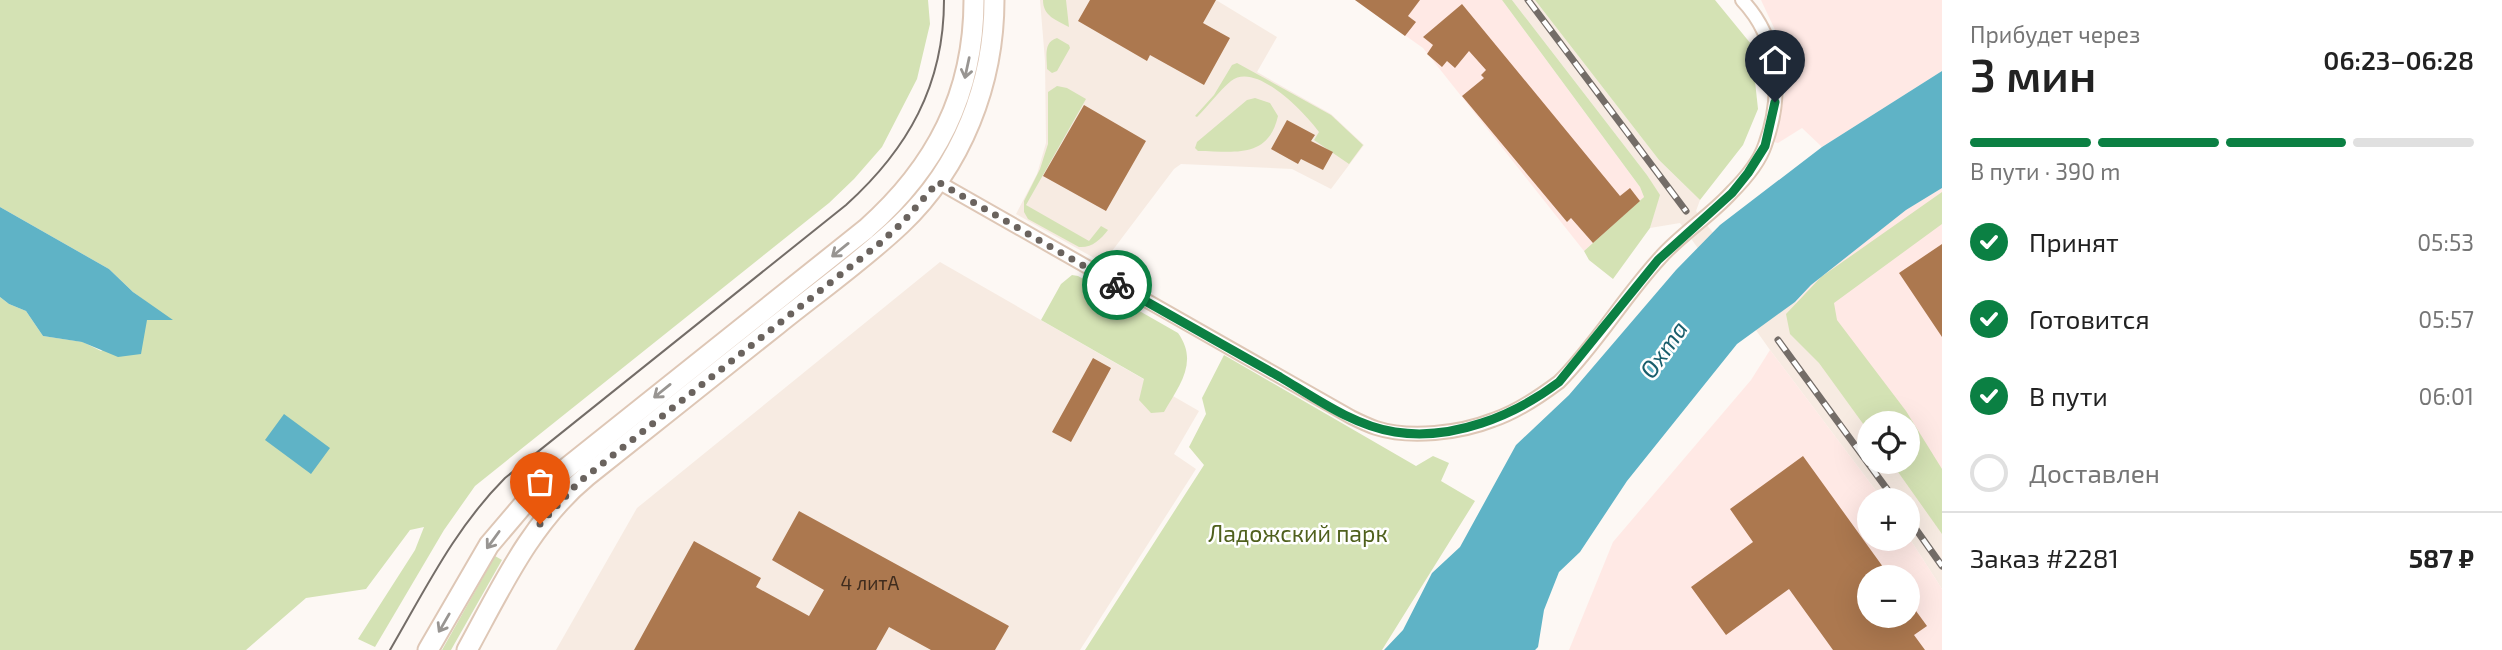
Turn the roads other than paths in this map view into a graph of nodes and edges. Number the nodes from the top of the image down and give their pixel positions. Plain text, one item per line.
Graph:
1 (974, 0) edge
2 (994, 0) edge
3 (1742, 0) edge
4 (938, 182) junction
5 (428, 650) edge
6 (467, 650) edge

1 -> 5 main road
2 - 4 main road
3 - 4 street
4 - 6 main road

